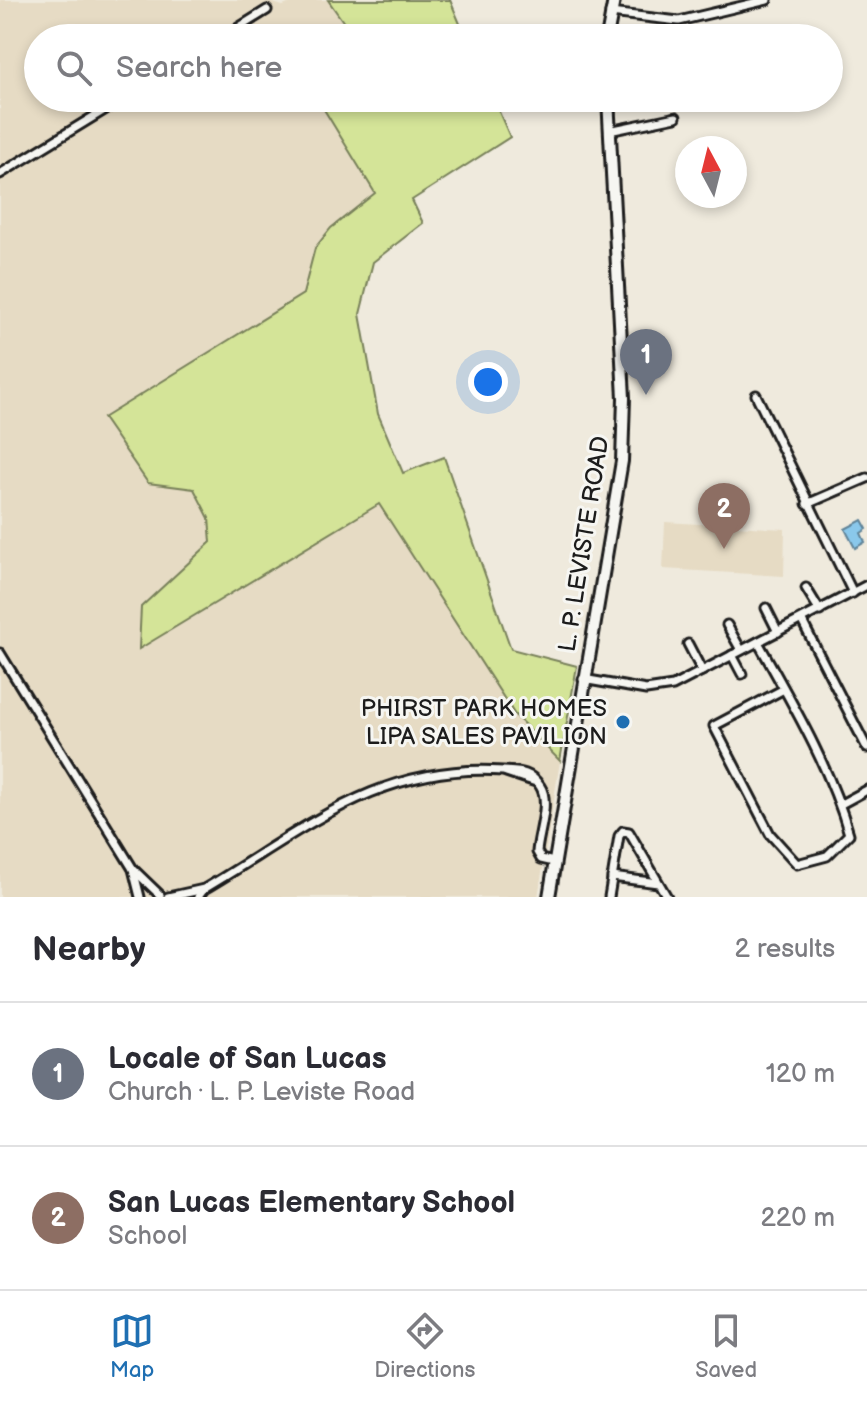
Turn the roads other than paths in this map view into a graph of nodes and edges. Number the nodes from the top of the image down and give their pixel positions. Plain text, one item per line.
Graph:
1 (614, 0) edge
2 (767, 0) edge
3 (267, 10) dead end
4 (610, 13) junction
5 (244, 24) edge
6 (609, 24) edge
7 (101, 112) edge
8 (608, 112) edge
9 (676, 117) dead end
10 (609, 131) junction
11 (0, 174) edge
12 (756, 395) dead end
13 (867, 478) edge
14 (807, 504) junction
15 (867, 585) edge
16 (806, 588) dead end
17 (853, 593) junction
18 (766, 608) dead end
19 (820, 611) junction
20 (802, 621) junction
21 (727, 625) dead end
22 (778, 632) junction
23 (758, 642) junction
24 (688, 644) dead end
25 (741, 650) junction
26 (0, 653) edge
27 (732, 655) junction
28 (702, 671) junction
29 (742, 674) dead end
30 (583, 679) junction
31 (784, 689) junction
32 (867, 748) edge
33 (867, 790) edge
34 (841, 804) junction
35 (554, 862) junction
36 (133, 869) junction
37 (612, 877) junction
38 (658, 883) junction
39 (204, 889) junction
40 (164, 896) edge
41 (140, 897) edge
42 (150, 897) edge
43 (198, 897) edge
44 (549, 897) edge
45 (609, 897) edge
46 (667, 897) edge

1 - 4 main road
2 - 4 street
3 - 5 street
4 - 6 main road
7 - 11 street
8 - 10 main road, L. P. LEVISTE ROAD
9 - 10 street
10 - 30 main road, L. P. LEVISTE ROAD
12 - 14 street
13 - 14 street
14 - 17 street
15 - 17 street
16 - 19 street
17 - 19 street
18 - 22 street
19 - 20 street
20 - 22 street
20 - 32 street
21 - 25 street
22 - 23 street
23 - 25 street
23 - 31 street
24 - 28 street
25 - 27 street
26 - 36 street
27 - 28 street
27 - 29 street
28 - 30 street
30 - 35 main road, L. P. LEVISTE ROAD
31 - 34 street
31 - 34 street
33 - 34 street
35 - 39 street
35 - 44 main road, L. P. LEVISTE ROAD
36 - 40 street
36 - 41 street
37 - 38 street
37 - 38 street
37 - 45 street
38 - 46 street
39 - 40 street
39 - 43 street
40 - 42 street

